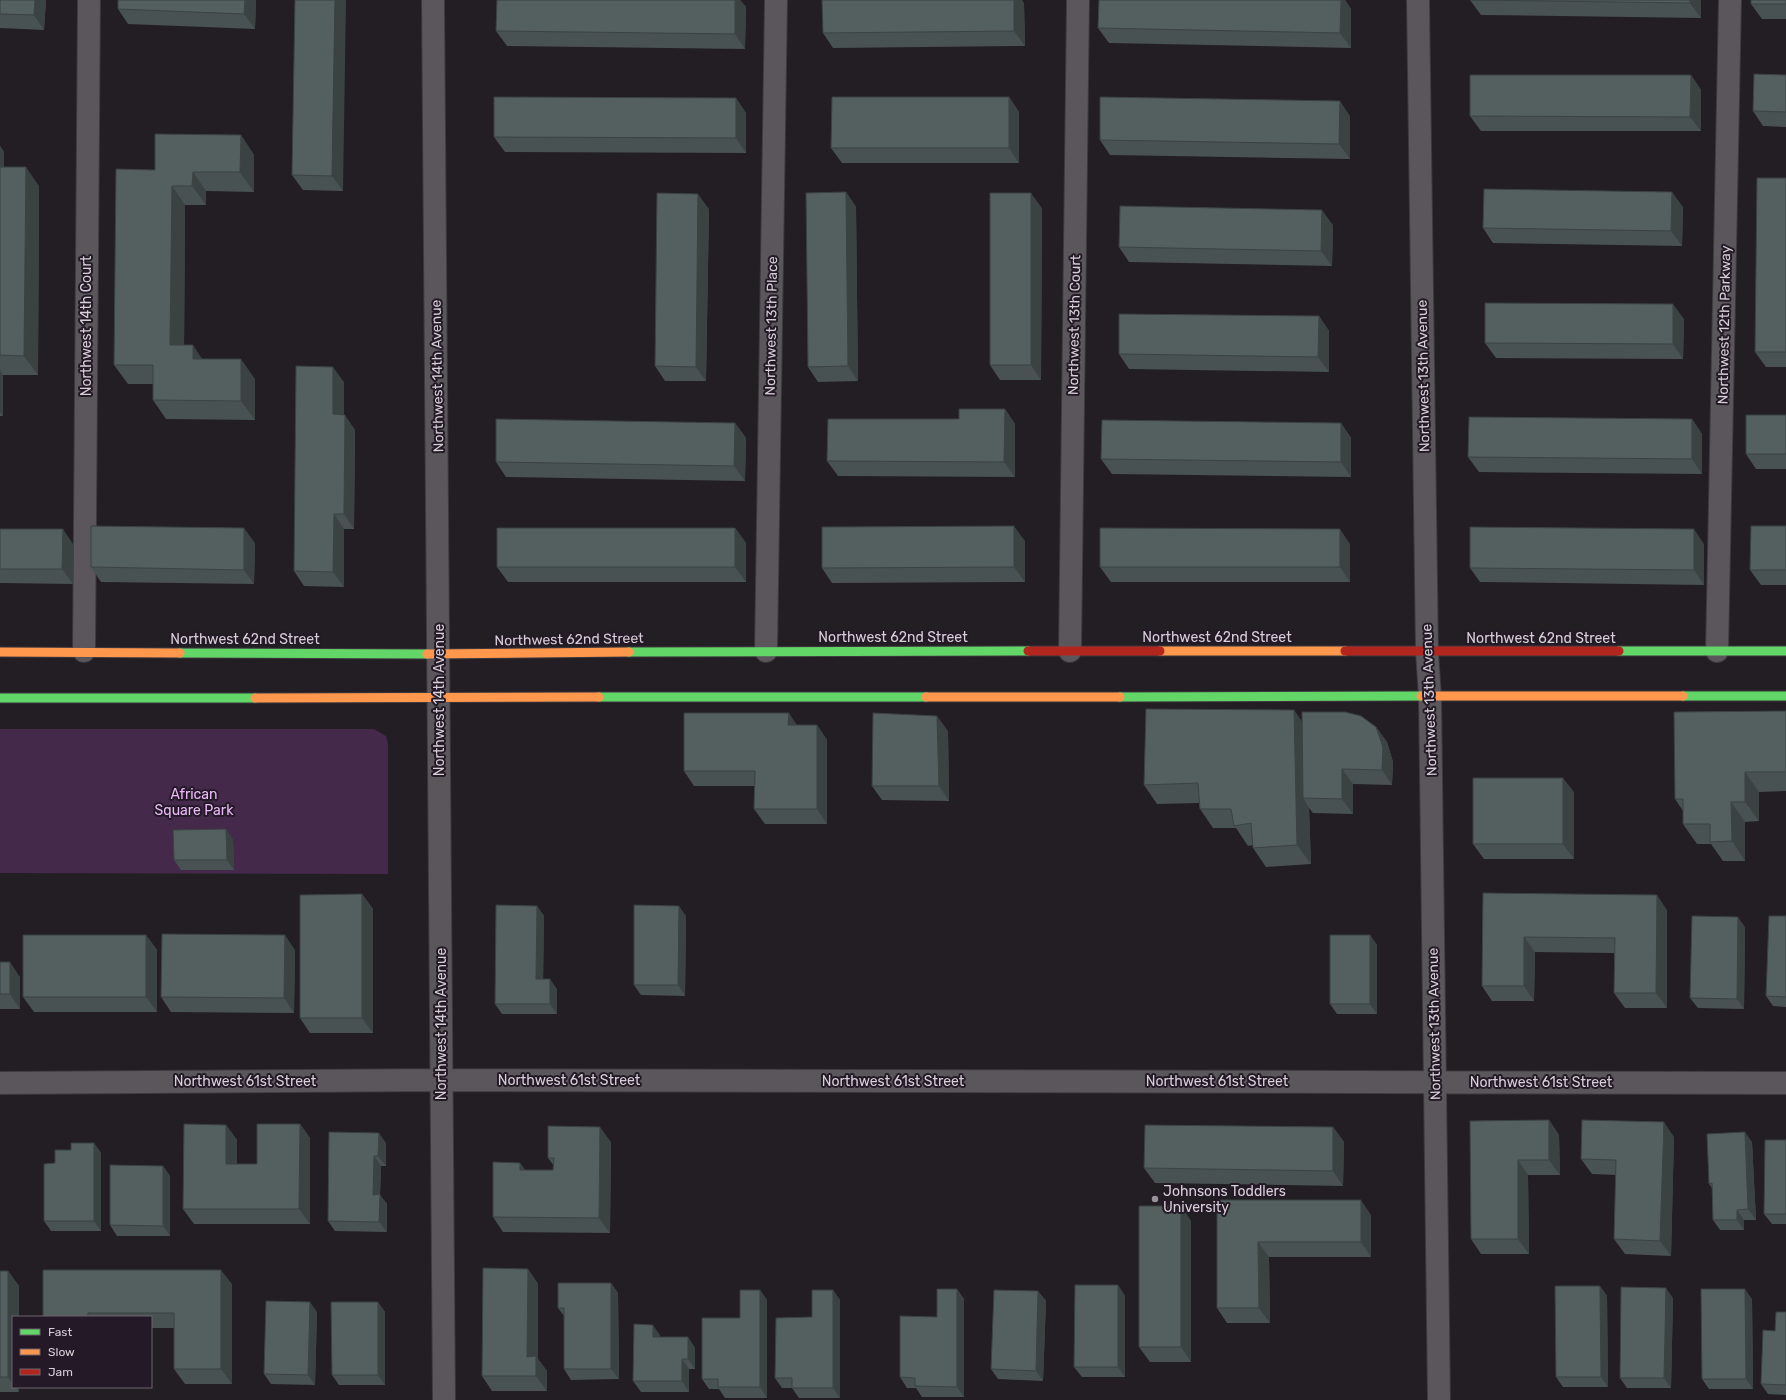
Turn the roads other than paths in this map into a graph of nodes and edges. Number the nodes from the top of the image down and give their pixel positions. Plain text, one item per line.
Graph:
1 (89, 0) edge
2 (433, 0) edge
3 (776, 0) edge
4 (1078, 0) edge
5 (1418, 0) edge
6 (1730, 0) edge
7 (84, 651) junction
8 (766, 651) junction
9 (1070, 651) junction
10 (1717, 651) junction
11 (1786, 651) edge
12 (0, 652) edge
13 (1427, 652) junction
14 (439, 654) junction
15 (1786, 696) edge
16 (1430, 697) junction
17 (0, 698) edge
18 (440, 698) junction
19 (442, 1080) junction
20 (1435, 1081) junction
21 (0, 1082) edge
22 (1786, 1083) edge
23 (444, 1400) edge
24 (1439, 1400) edge

1 - 7 street, Northwest 14th Court
2 - 14 street, Northwest 14th Avenue
3 - 8 street, Northwest 13th Place
4 - 9 street, Northwest 13th Court
5 - 13 street, Northwest 13th Avenue
6 - 10 street, Northwest 12th Parkway
7 - 12 main road, Northwest 62nd Street
7 - 14 main road, Northwest 62nd Street
8 - 9 main road, Northwest 62nd Street
8 - 14 main road, Northwest 62nd Street
9 - 13 main road, Northwest 62nd Street
10 - 11 main road, Northwest 62nd Street
10 - 13 main road, Northwest 62nd Street
13 - 16 street, Northwest 13th Avenue
14 - 18 street, Northwest 14th Avenue
15 - 16 main road
16 - 18 main road
16 - 20 street, Northwest 13th Avenue
17 - 18 main road
18 - 19 street, Northwest 14th Avenue
19 - 20 street, Northwest 61st Street
19 - 21 street, Northwest 61st Street
19 - 23 street, Northwest 14th Avenue
20 - 22 street, Northwest 61st Street
20 - 24 street, Northwest 13th Avenue

